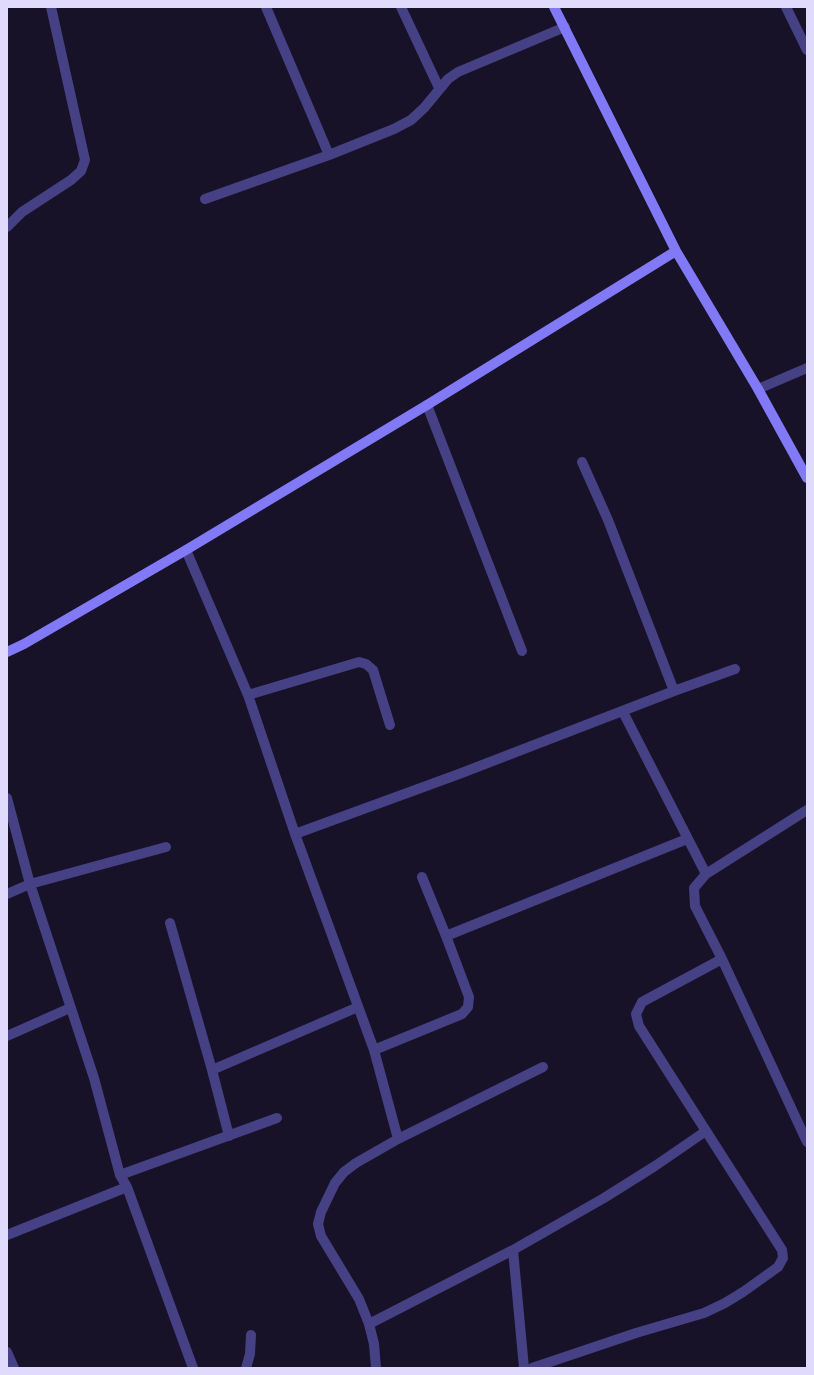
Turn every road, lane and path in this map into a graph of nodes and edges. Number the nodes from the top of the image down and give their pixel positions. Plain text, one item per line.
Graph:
1 (51, 7) edge
2 (266, 7) edge
3 (401, 7) edge
4 (554, 7) edge
5 (786, 7) edge
6 (565, 27) junction
7 (807, 50) edge
8 (439, 88) junction
9 (329, 155) junction
10 (205, 199) dead end
11 (7, 227) edge
12 (676, 250) junction
13 (807, 368) edge
14 (758, 389) junction
15 (427, 405) junction
16 (582, 462) dead end
17 (807, 478) edge
18 (186, 550) junction
19 (522, 651) dead end
20 (7, 652) edge
21 (735, 669) dead end
22 (674, 691) junction
23 (248, 695) junction
24 (623, 712) junction
25 (390, 725) dead end
26 (7, 798) edge
27 (807, 810) edge
28 (295, 834) junction
29 (687, 839) junction
30 (166, 848) dead end
31 (706, 874) junction
32 (422, 877) dead end
33 (30, 884) junction
34 (7, 894) edge
35 (170, 923) dead end
36 (446, 936) junction
37 (722, 959) junction
38 (358, 1007) junction
39 (70, 1008) junction
40 (7, 1036) edge
41 (374, 1050) junction
42 (543, 1067) dead end
43 (212, 1070) junction
44 (277, 1118) dead end
45 (706, 1131) junction
46 (229, 1136) junction
47 (398, 1139) junction
48 (807, 1142) edge
49 (120, 1175) junction
50 (127, 1187) junction
51 (7, 1234) edge
52 (513, 1250) junction
53 (369, 1324) junction
54 (251, 1335) dead end
55 (7, 1352) edge
56 (14, 1368) edge
57 (192, 1368) edge
58 (246, 1368) edge
59 (376, 1368) edge
60 (524, 1368) edge
61 (532, 1368) edge

1 - 11 street
2 - 9 street
3 - 8 street
4 - 6 main road
5 - 7 street
6 - 8 street
6 - 12 main road
8 - 9 street
9 - 10 street
12 - 14 main road
12 - 15 main road
13 - 14 street
14 - 17 main road
15 - 18 main road
15 - 19 street
16 - 22 street
18 - 20 main road
18 - 23 street
21 - 22 street
22 - 24 street
23 - 25 street
23 - 28 street
24 - 28 street
24 - 29 street
26 - 33 street
27 - 31 street
28 - 38 street
29 - 31 street
29 - 36 street
30 - 33 street
31 - 37 street
32 - 36 street
33 - 34 street
33 - 39 street
35 - 43 street
36 - 41 street
37 - 45 street
37 - 48 street
38 - 41 street
38 - 43 street
39 - 40 street
39 - 49 street
41 - 47 street
42 - 47 street
43 - 46 street
44 - 46 street
45 - 52 street
45 - 61 street
46 - 49 street
47 - 53 street
49 - 50 street
50 - 51 street
50 - 57 street
52 - 53 street
52 - 60 street
53 - 59 street
54 - 58 street
55 - 56 street

